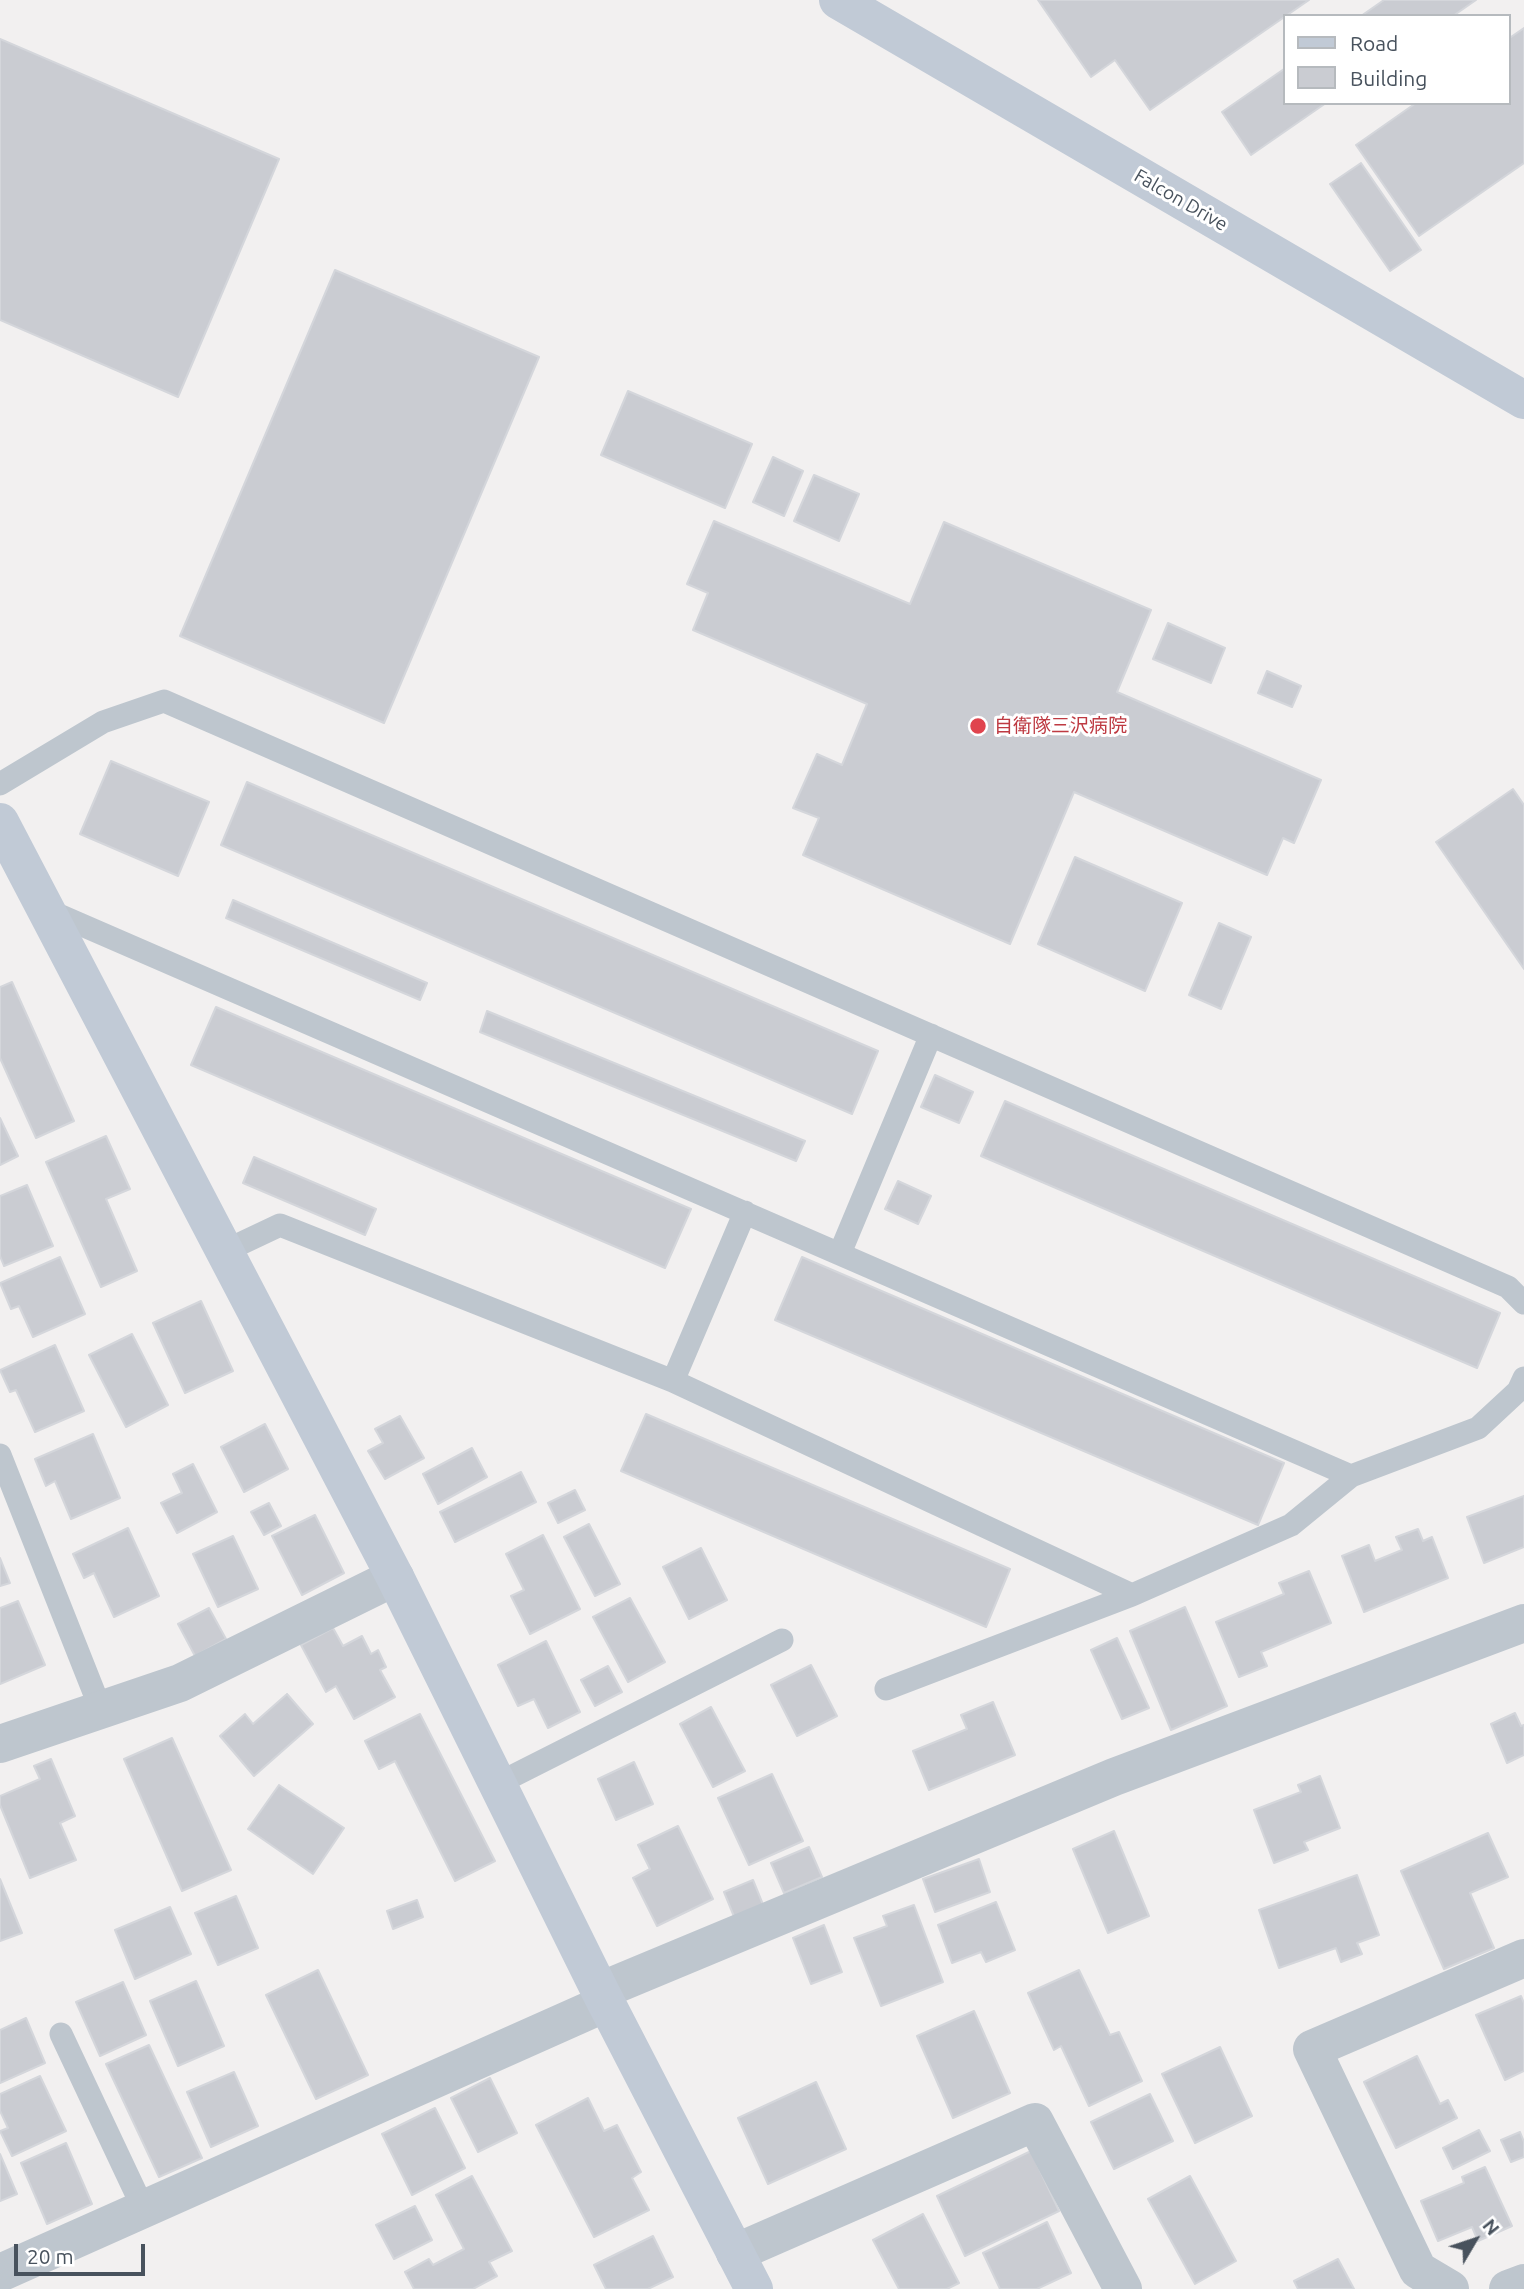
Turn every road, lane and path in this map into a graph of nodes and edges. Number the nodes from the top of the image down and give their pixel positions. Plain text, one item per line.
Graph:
1 (838, 0) edge
2 (1524, 400) edge
3 (0, 784) edge
4 (0, 822) edge
5 (45, 909) junction
6 (931, 1035) junction
7 (746, 1212) junction
8 (225, 1251) junction
9 (840, 1253) junction
10 (1524, 1303) edge
11 (1524, 1378) edge
12 (673, 1381) junction
13 (0, 1455) edge
14 (1351, 1476) junction
15 (395, 1577) junction
16 (1132, 1595) junction
17 (1524, 1623) edge
18 (782, 1640) dead end
19 (886, 1689) dead end
20 (101, 1710) junction
21 (0, 1744) edge
22 (498, 1784) junction
23 (1524, 1958) edge
24 (603, 1997) junction
25 (61, 2034) dead end
26 (143, 2208) junction
27 (735, 2253) junction
28 (0, 2273) edge
29 (1524, 2283) edge
30 (754, 2289) edge
31 (1123, 2289) edge
32 (1450, 2289) edge
33 (1508, 2289) edge

1 - 2 street, Falcon Drive
3 - 6 lane
4 - 5 street
5 - 7 lane
5 - 8 street
6 - 9 lane
6 - 10 lane
7 - 9 lane
7 - 12 lane
8 - 12 lane
8 - 15 street
9 - 14 lane
11 - 14 lane
12 - 16 lane
13 - 20 lane
14 - 16 lane
15 - 20 street
15 - 22 street
16 - 19 lane
17 - 24 street
18 - 22 lane
20 - 21 street
22 - 24 street
23 - 32 street
24 - 26 street
24 - 27 street
25 - 26 lane
26 - 28 street
27 - 30 street
27 - 31 street
29 - 33 street

